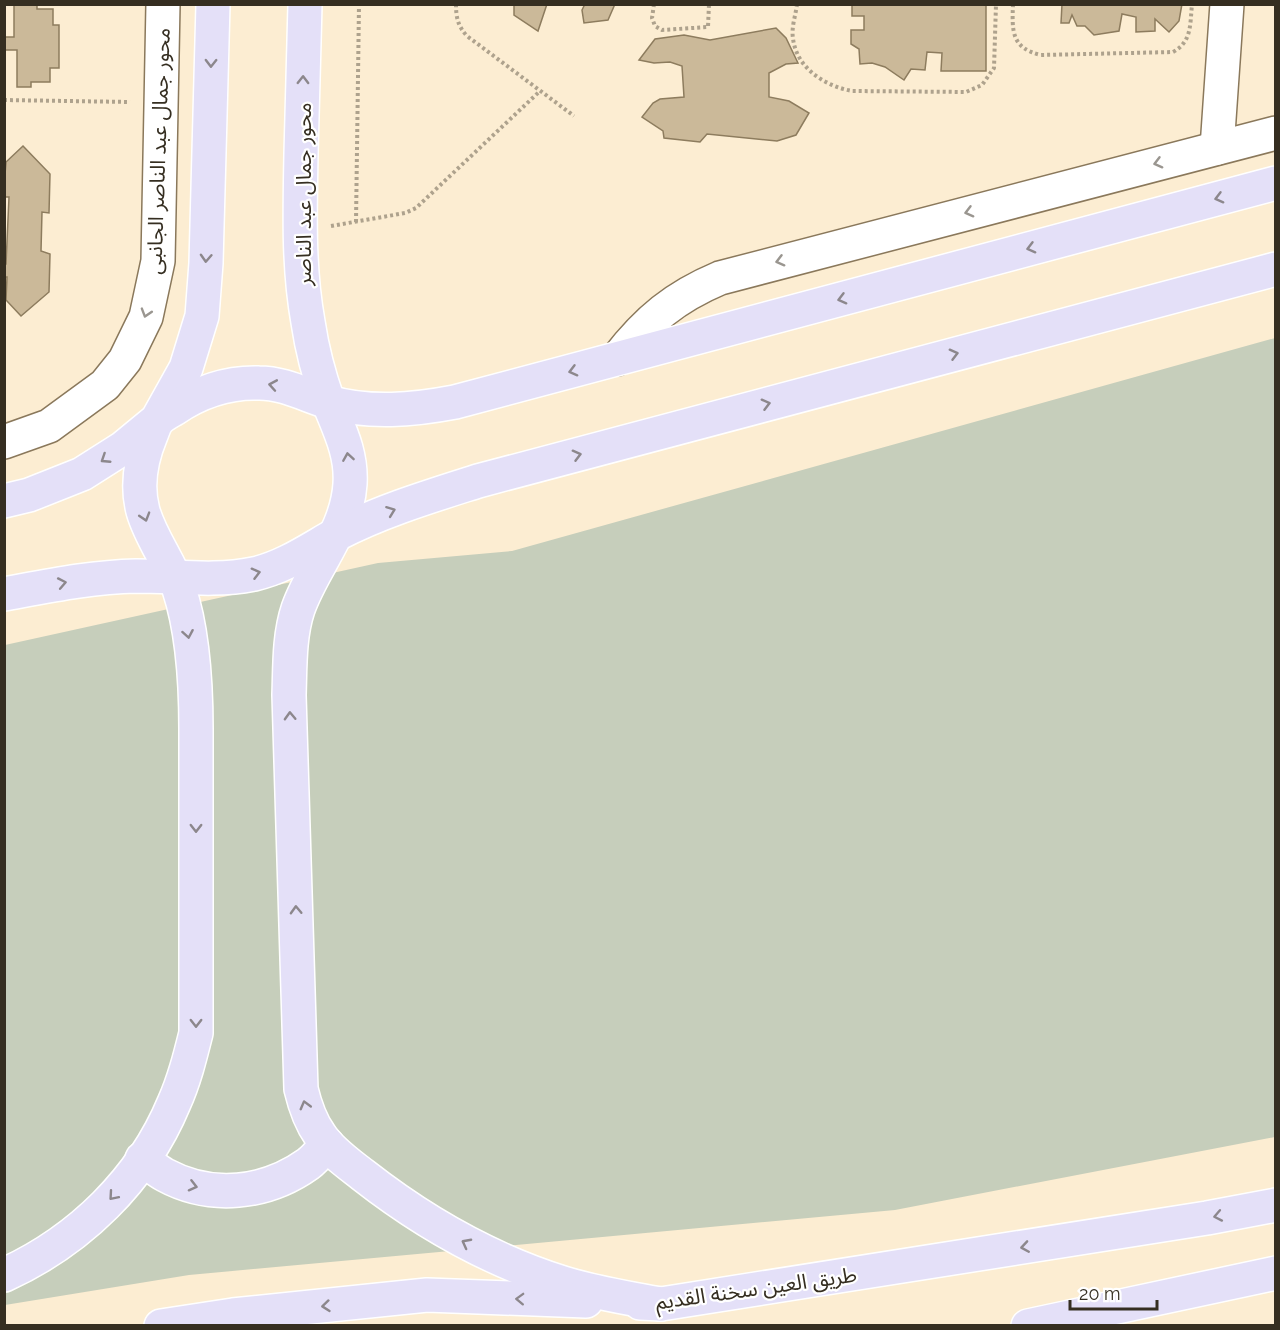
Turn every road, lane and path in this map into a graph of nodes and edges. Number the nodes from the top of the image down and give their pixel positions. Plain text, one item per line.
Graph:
1 (163, 4) edge
2 (213, 4) edge
3 (305, 4) edge
4 (359, 4) edge
5 (456, 4) edge
6 (654, 4) edge
7 (709, 4) edge
8 (797, 4) edge
9 (996, 4) edge
10 (1013, 4) edge
11 (1192, 4) edge
12 (1227, 4) edge
13 (540, 91) junction
14 (4, 100) edge
15 (162, 102) junction
16 (574, 116) dead end
17 (1275, 133) edge
18 (1217, 148) junction
19 (1275, 183) edge
20 (356, 222) junction
21 (299, 232) junction
22 (1275, 269) edge
23 (617, 359) junction
24 (329, 402) junction
25 (157, 420) junction
26 (4, 442) edge
27 (4, 501) edge
28 (337, 534) junction
29 (174, 577) junction
30 (4, 594) edge
31 (327, 1144) junction
32 (142, 1159) junction
33 (1275, 1205) edge
34 (1275, 1273) edge
35 (4, 1275) edge
36 (661, 1304) junction
37 (161, 1326) edge
38 (1028, 1326) edge

1 - 15 street, محور جمال عبد الناصر الجانبى
2 -> 25 main road
21 -> 3 main road, محور جمال عبد الناصر
4 - 20 path
5 - 13 path
6 - 7 path
8 - 9 path
10 - 11 path
12 - 18 street
13 - 16 path
13 - 20 path
14 - 15 path
15 -> 26 street, محور جمال عبد الناصر الجانبى
17 - 18 street
18 -> 23 street
19 -> 23 main road
20 - 21 path
21 - 24 main road, محور جمال عبد الناصر
28 -> 22 main road
23 -> 24 main road
24 -> 25 main road
28 -> 24 main road, محور جمال عبد الناصر
25 -> 27 main road
25 -> 29 main road
29 -> 28 main road
31 -> 28 main road, محور جمال عبد الناصر
30 -> 29 main road
29 -> 32 main road
32 -> 31 main road
36 -> 31 main road, محور جمال عبد الناصر
32 -> 35 main road
33 -> 36 main road, طريق العين سخنة القديم
34 - 38 main road
36 -> 37 main road, طريق العين سخنة القديم

